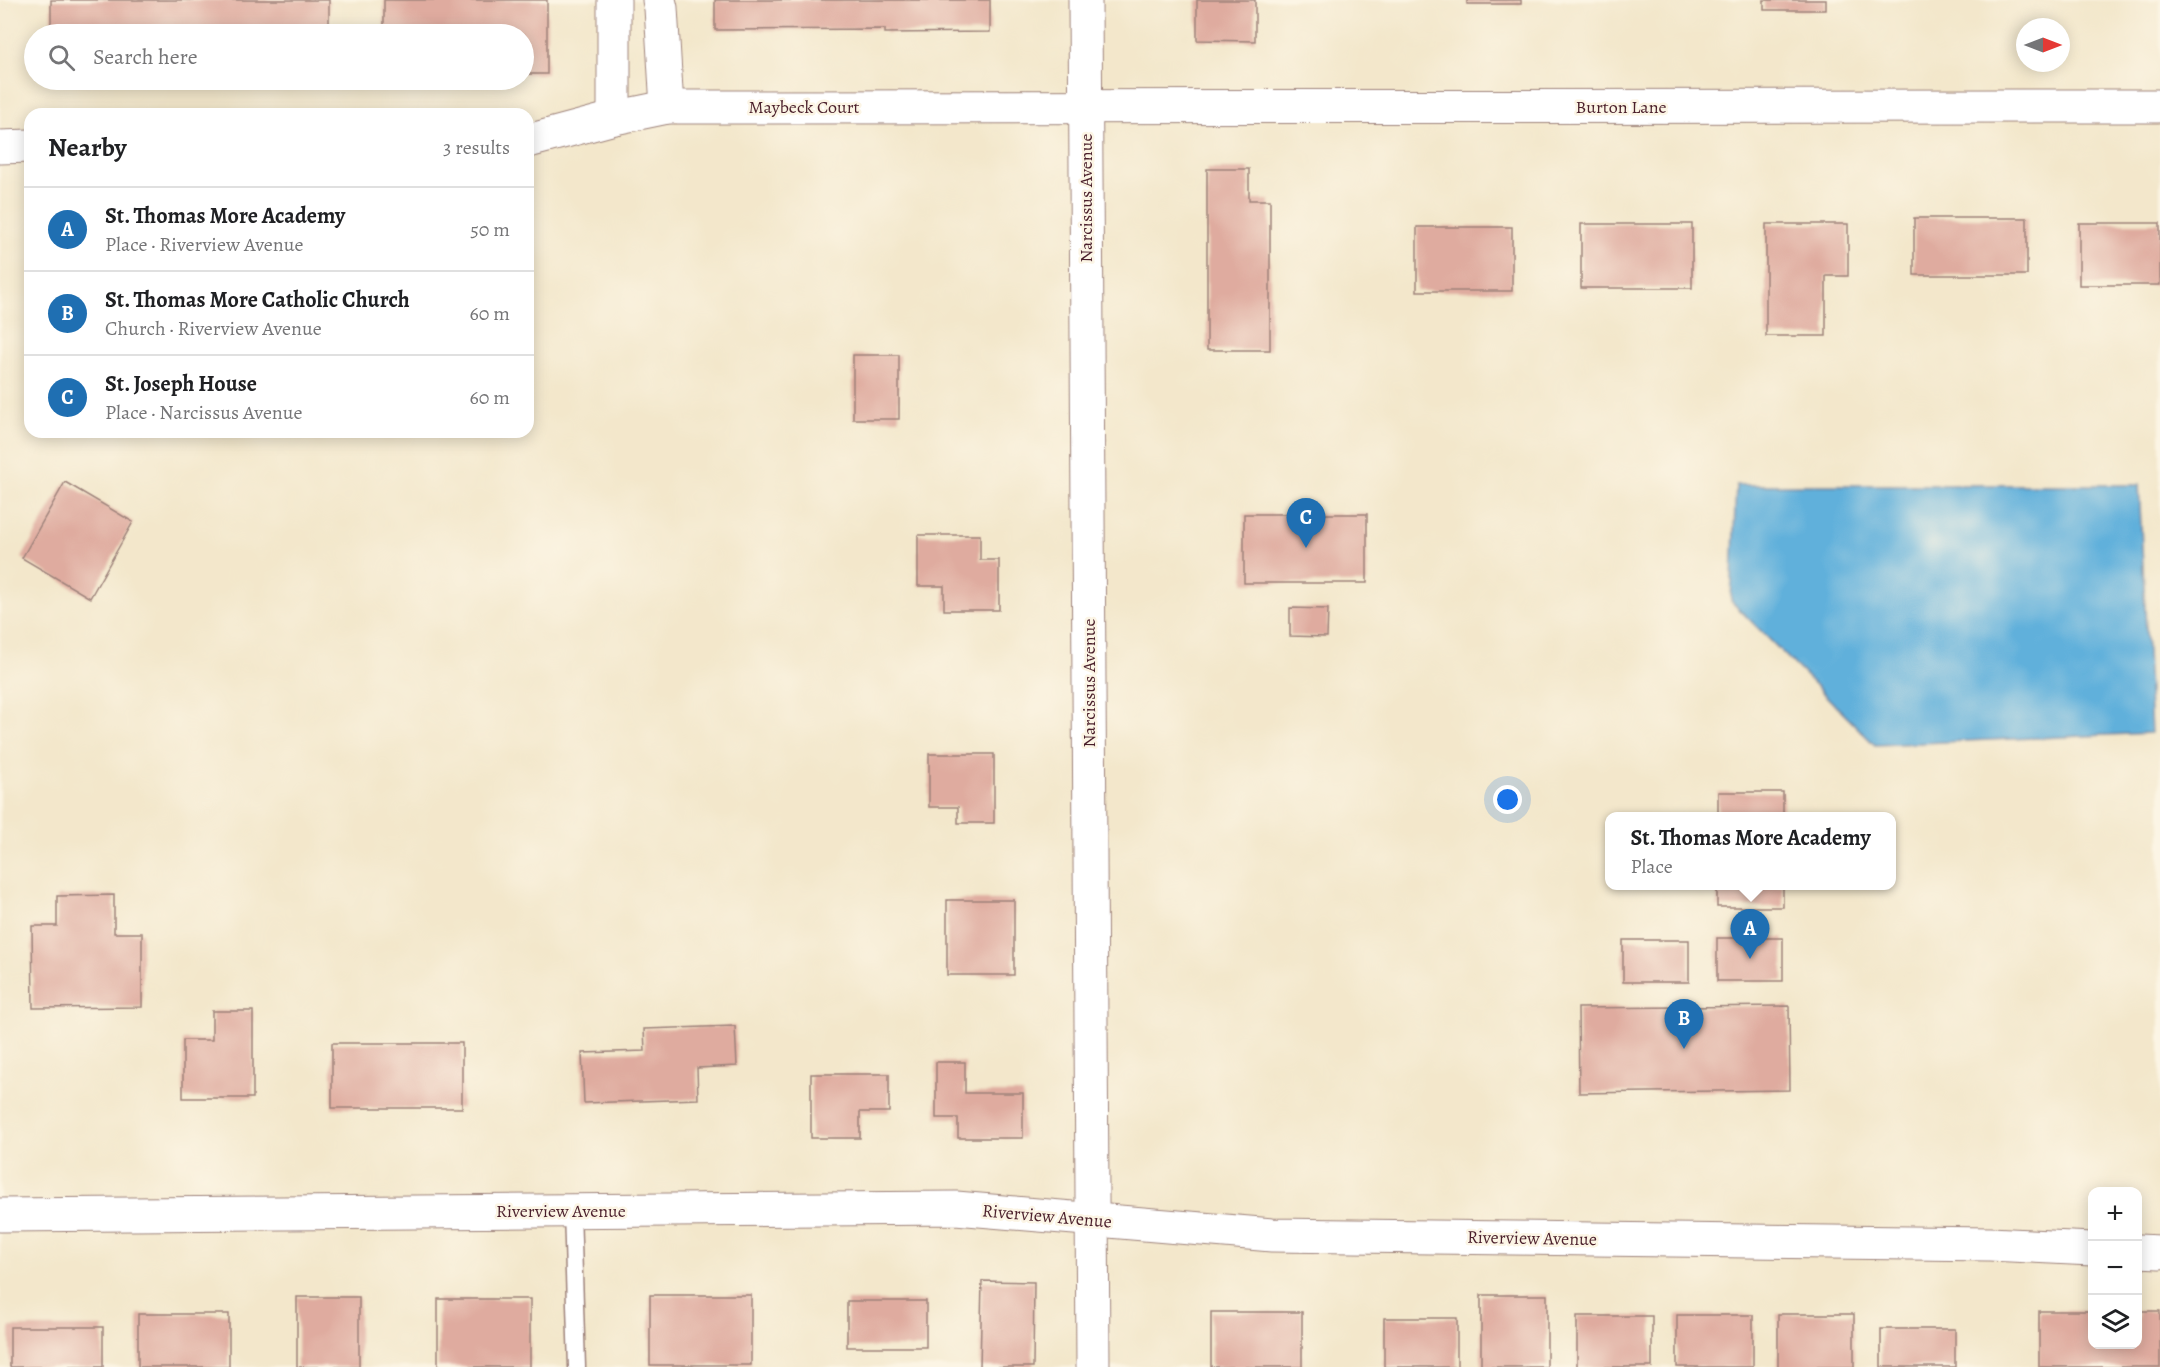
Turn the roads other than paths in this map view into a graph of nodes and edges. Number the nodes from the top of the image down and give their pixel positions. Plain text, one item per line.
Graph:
1 (614, 0) edge
2 (659, 0) edge
3 (1085, 0) edge
4 (2158, 106) dead end
5 (667, 107) junction
6 (1085, 108) junction
7 (614, 118) junction
8 (534, 139) edge
9 (24, 146) edge
10 (0, 147) edge
11 (572, 1211) junction
12 (0, 1215) edge
13 (1093, 1220) junction
14 (2088, 1249) edge
15 (2142, 1251) edge
16 (2160, 1252) edge
17 (577, 1367) edge
18 (1094, 1367) edge

1 - 7 street
2 - 5 street
3 - 6 street, Narcissus Avenue
4 - 6 street, Burton Lane
5 - 6 street, Maybeck Court
5 - 7 street, Maybeck Court
6 - 13 street, Narcissus Avenue
7 - 8 street, Maybeck Court
9 - 10 street
11 - 12 street, Riverview Avenue
11 - 13 street, Riverview Avenue
11 - 17 lane
13 - 14 street, Riverview Avenue
13 - 18 street, Narcissus Avenue
15 - 16 street

